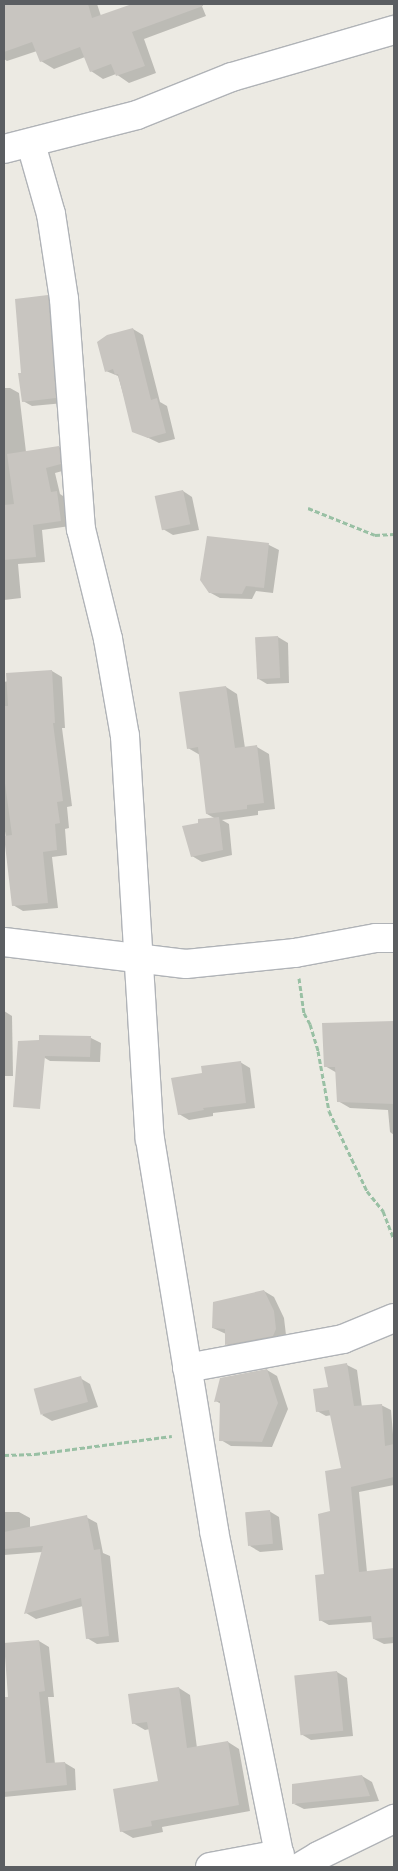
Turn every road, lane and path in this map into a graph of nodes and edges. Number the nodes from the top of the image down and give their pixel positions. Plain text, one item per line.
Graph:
1 (394, 30) edge
2 (31, 144) junction
3 (4, 149) edge
4 (308, 508) dead end
5 (394, 534) edge
6 (394, 938) edge
7 (4, 942) edge
8 (295, 953) junction
9 (138, 958) junction
10 (394, 1239) edge
11 (394, 1318) edge
12 (186, 1368) junction
13 (197, 1433) junction
14 (4, 1455) edge
15 (394, 1819) edge
16 (287, 1863) edge
17 (210, 1867) edge

1 - 2 street
2 - 3 street
2 - 9 street
4 - 5 path
6 - 8 street
7 - 9 street
8 - 9 street
8 - 10 path
9 - 12 street
11 - 12 street
12 - 13 street
13 - 14 path
13 - 16 street
15 - 16 street
16 - 17 street

